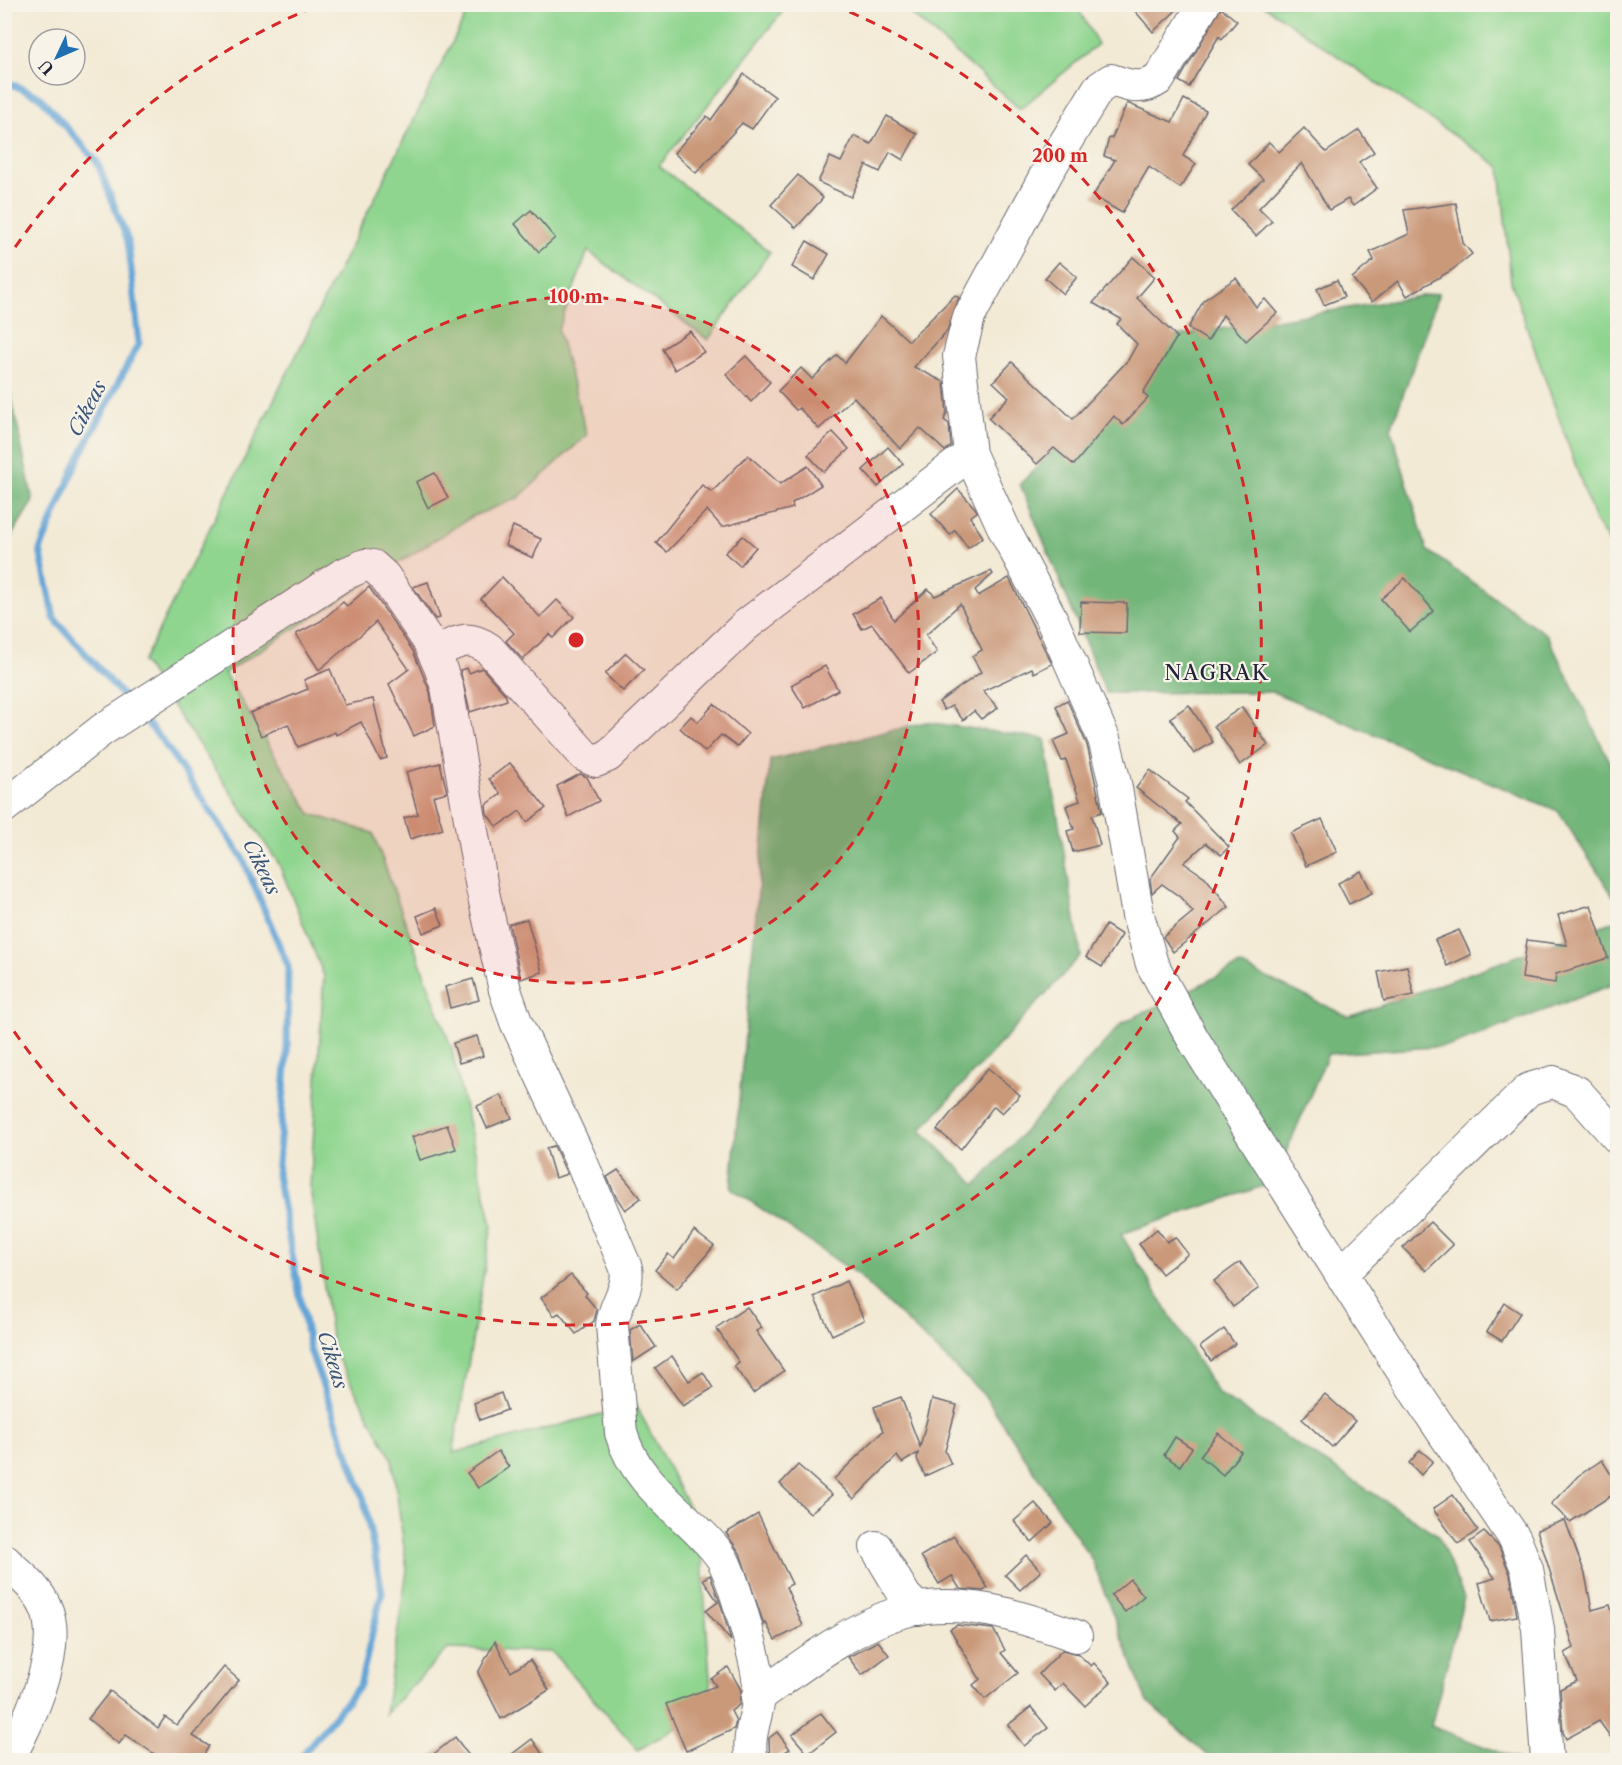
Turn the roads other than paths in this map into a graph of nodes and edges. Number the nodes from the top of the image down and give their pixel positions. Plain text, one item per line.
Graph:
1 (1204, 4) edge
2 (970, 454) junction
3 (434, 653) junction
4 (4, 807) edge
5 (1617, 1138) edge
6 (1341, 1274) junction
7 (876, 1547) dead end
8 (4, 1560) edge
9 (918, 1609) junction
10 (1076, 1636) dead end
11 (758, 1698) junction
12 (8, 1761) edge
13 (752, 1761) edge
14 (1547, 1761) edge

1 - 2 street
2 - 3 street
2 - 6 street
3 - 4 street
3 - 11 street
5 - 6 street
6 - 14 street
7 - 9 street
8 - 12 street
9 - 10 street
9 - 11 street
11 - 13 street

